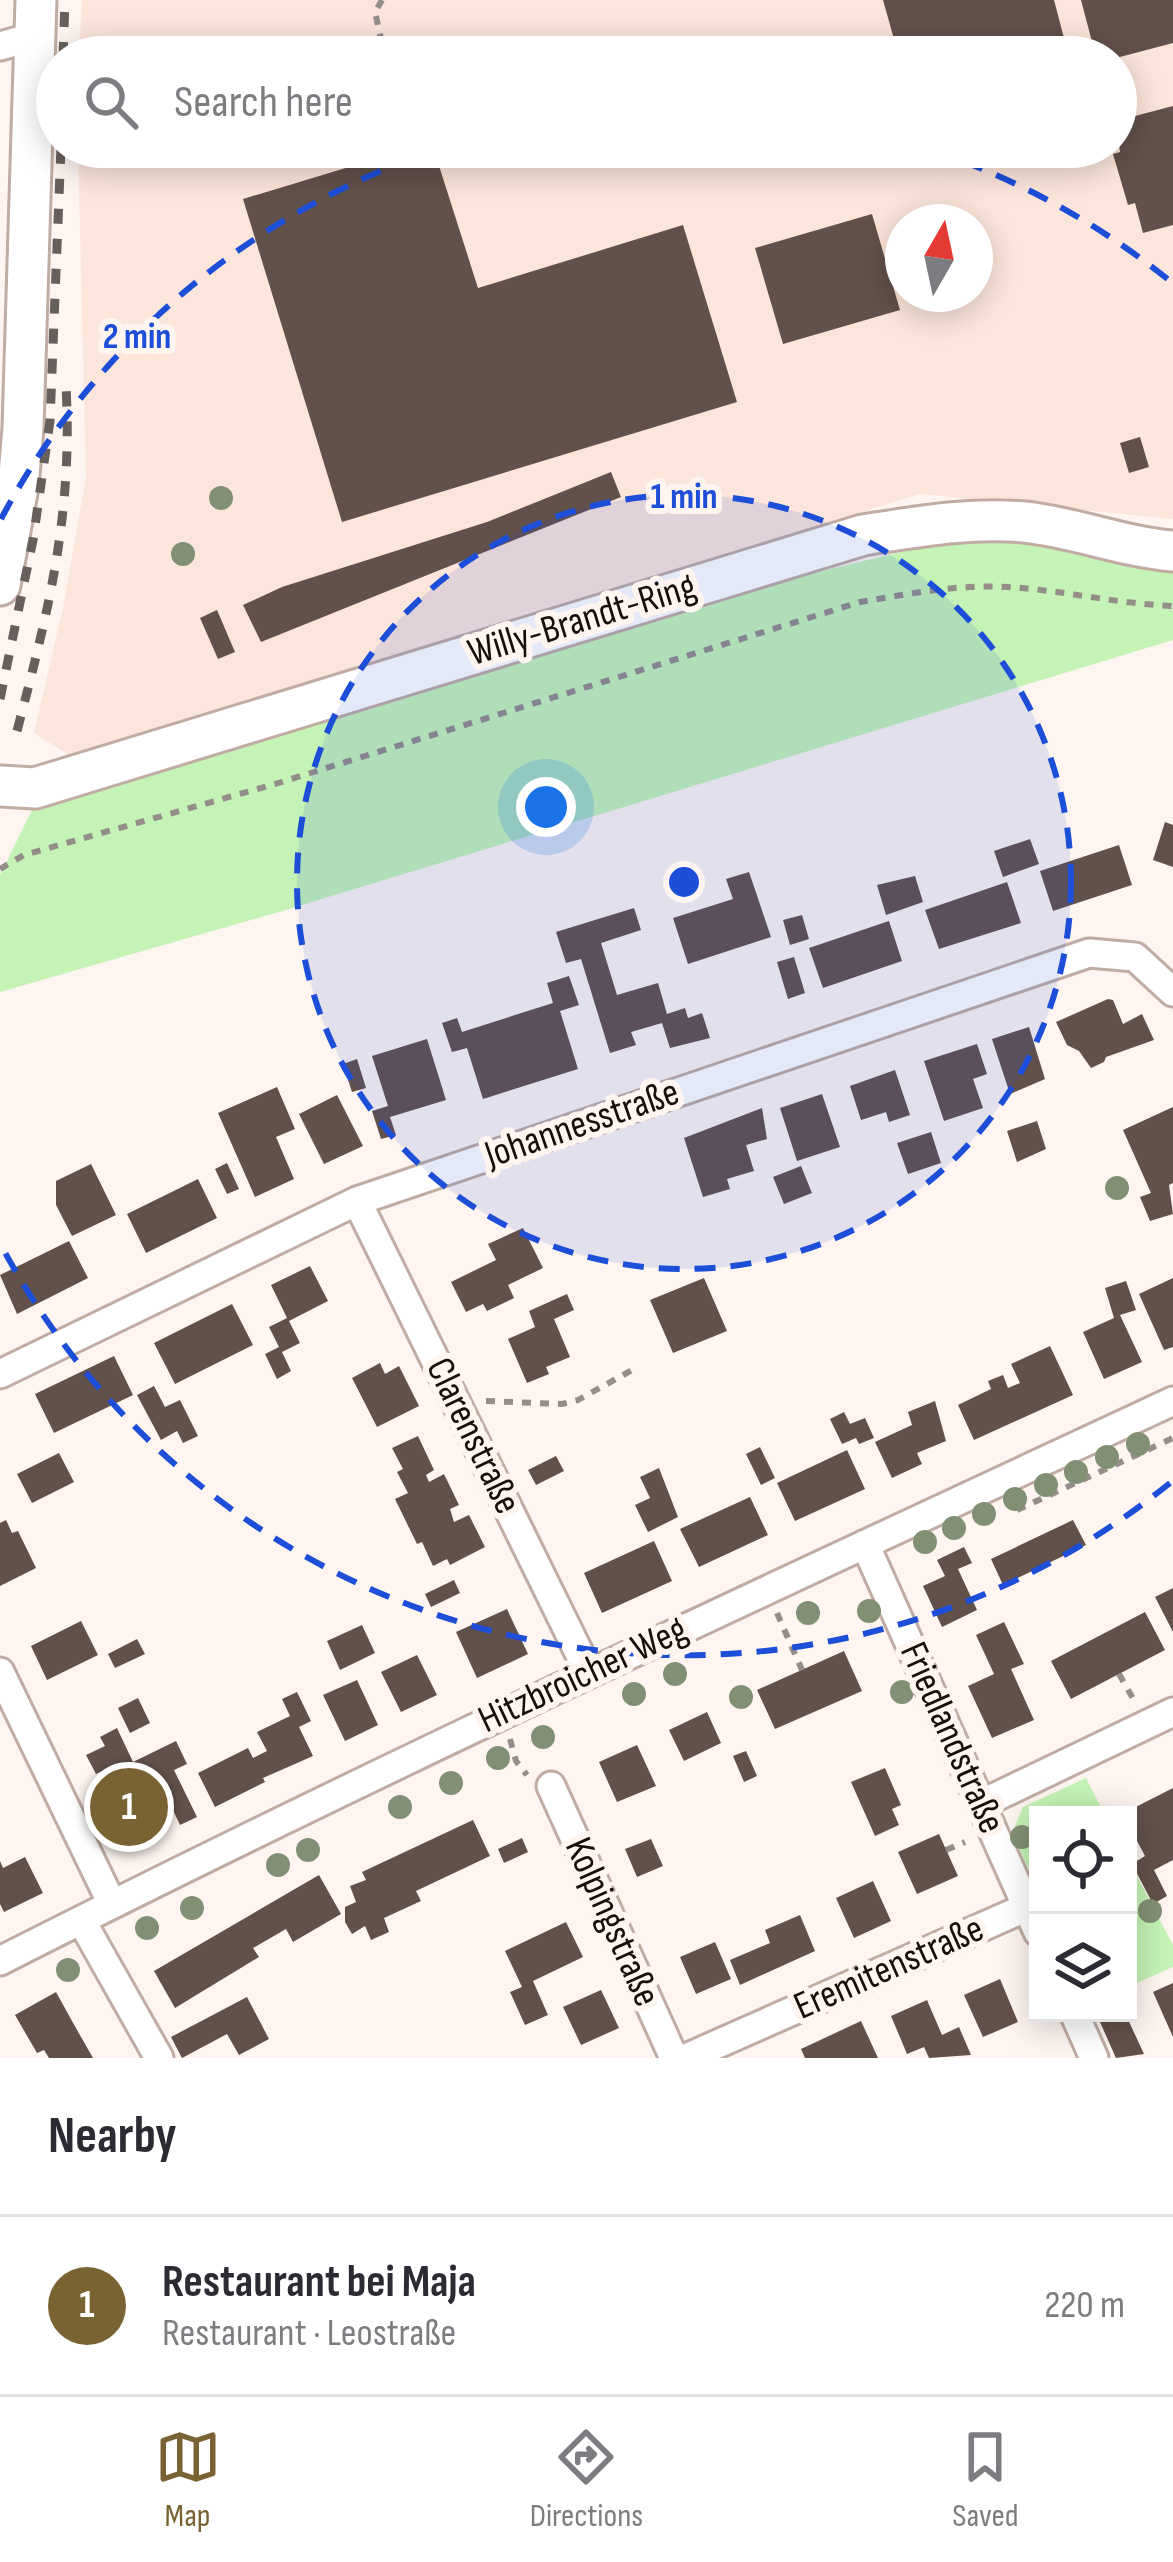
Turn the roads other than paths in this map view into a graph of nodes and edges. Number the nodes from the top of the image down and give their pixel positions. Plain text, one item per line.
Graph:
1 (24, 27) edge
2 (1173, 551) edge
3 (0, 584) edge
4 (0, 786) edge
5 (1173, 992) edge
6 (357, 1201) junction
7 (0, 1374) edge
8 (1173, 1401) edge
9 (865, 1544) junction
10 (588, 1671) junction
11 (0, 1672) edge
12 (1173, 1712) edge
13 (551, 1786) road end
14 (981, 1804) junction
15 (111, 1902) junction
16 (1030, 1914) edge
17 (81, 1920) junction
18 (1029, 1920) edge
19 (0, 1961) edge
20 (1078, 2022) edge
21 (159, 2058) edge
22 (674, 2058) edge
23 (686, 2058) edge
24 (1094, 2058) edge

1 - 3 street
2 - 4 street, Willy-Brandt-Ring
5 - 6 street, Johannesstraße
6 - 7 street, Johannesstraße
6 - 10 street, Clarenstraße
8 - 9 street, Hitzbroicher Weg
9 - 10 street, Hitzbroicher Weg
9 - 14 street, Friedlandstraße
10 - 15 street, Hitzbroicher Weg
11 - 15 street
12 - 14 street
13 - 22 street, Kolpingstraße
14 - 16 street, Friedlandstraße
15 - 17 street, Hitzbroicher Weg
17 - 19 street, Hitzbroicher Weg
17 - 21 street
18 - 23 street, Eremitenstraße
20 - 24 street

